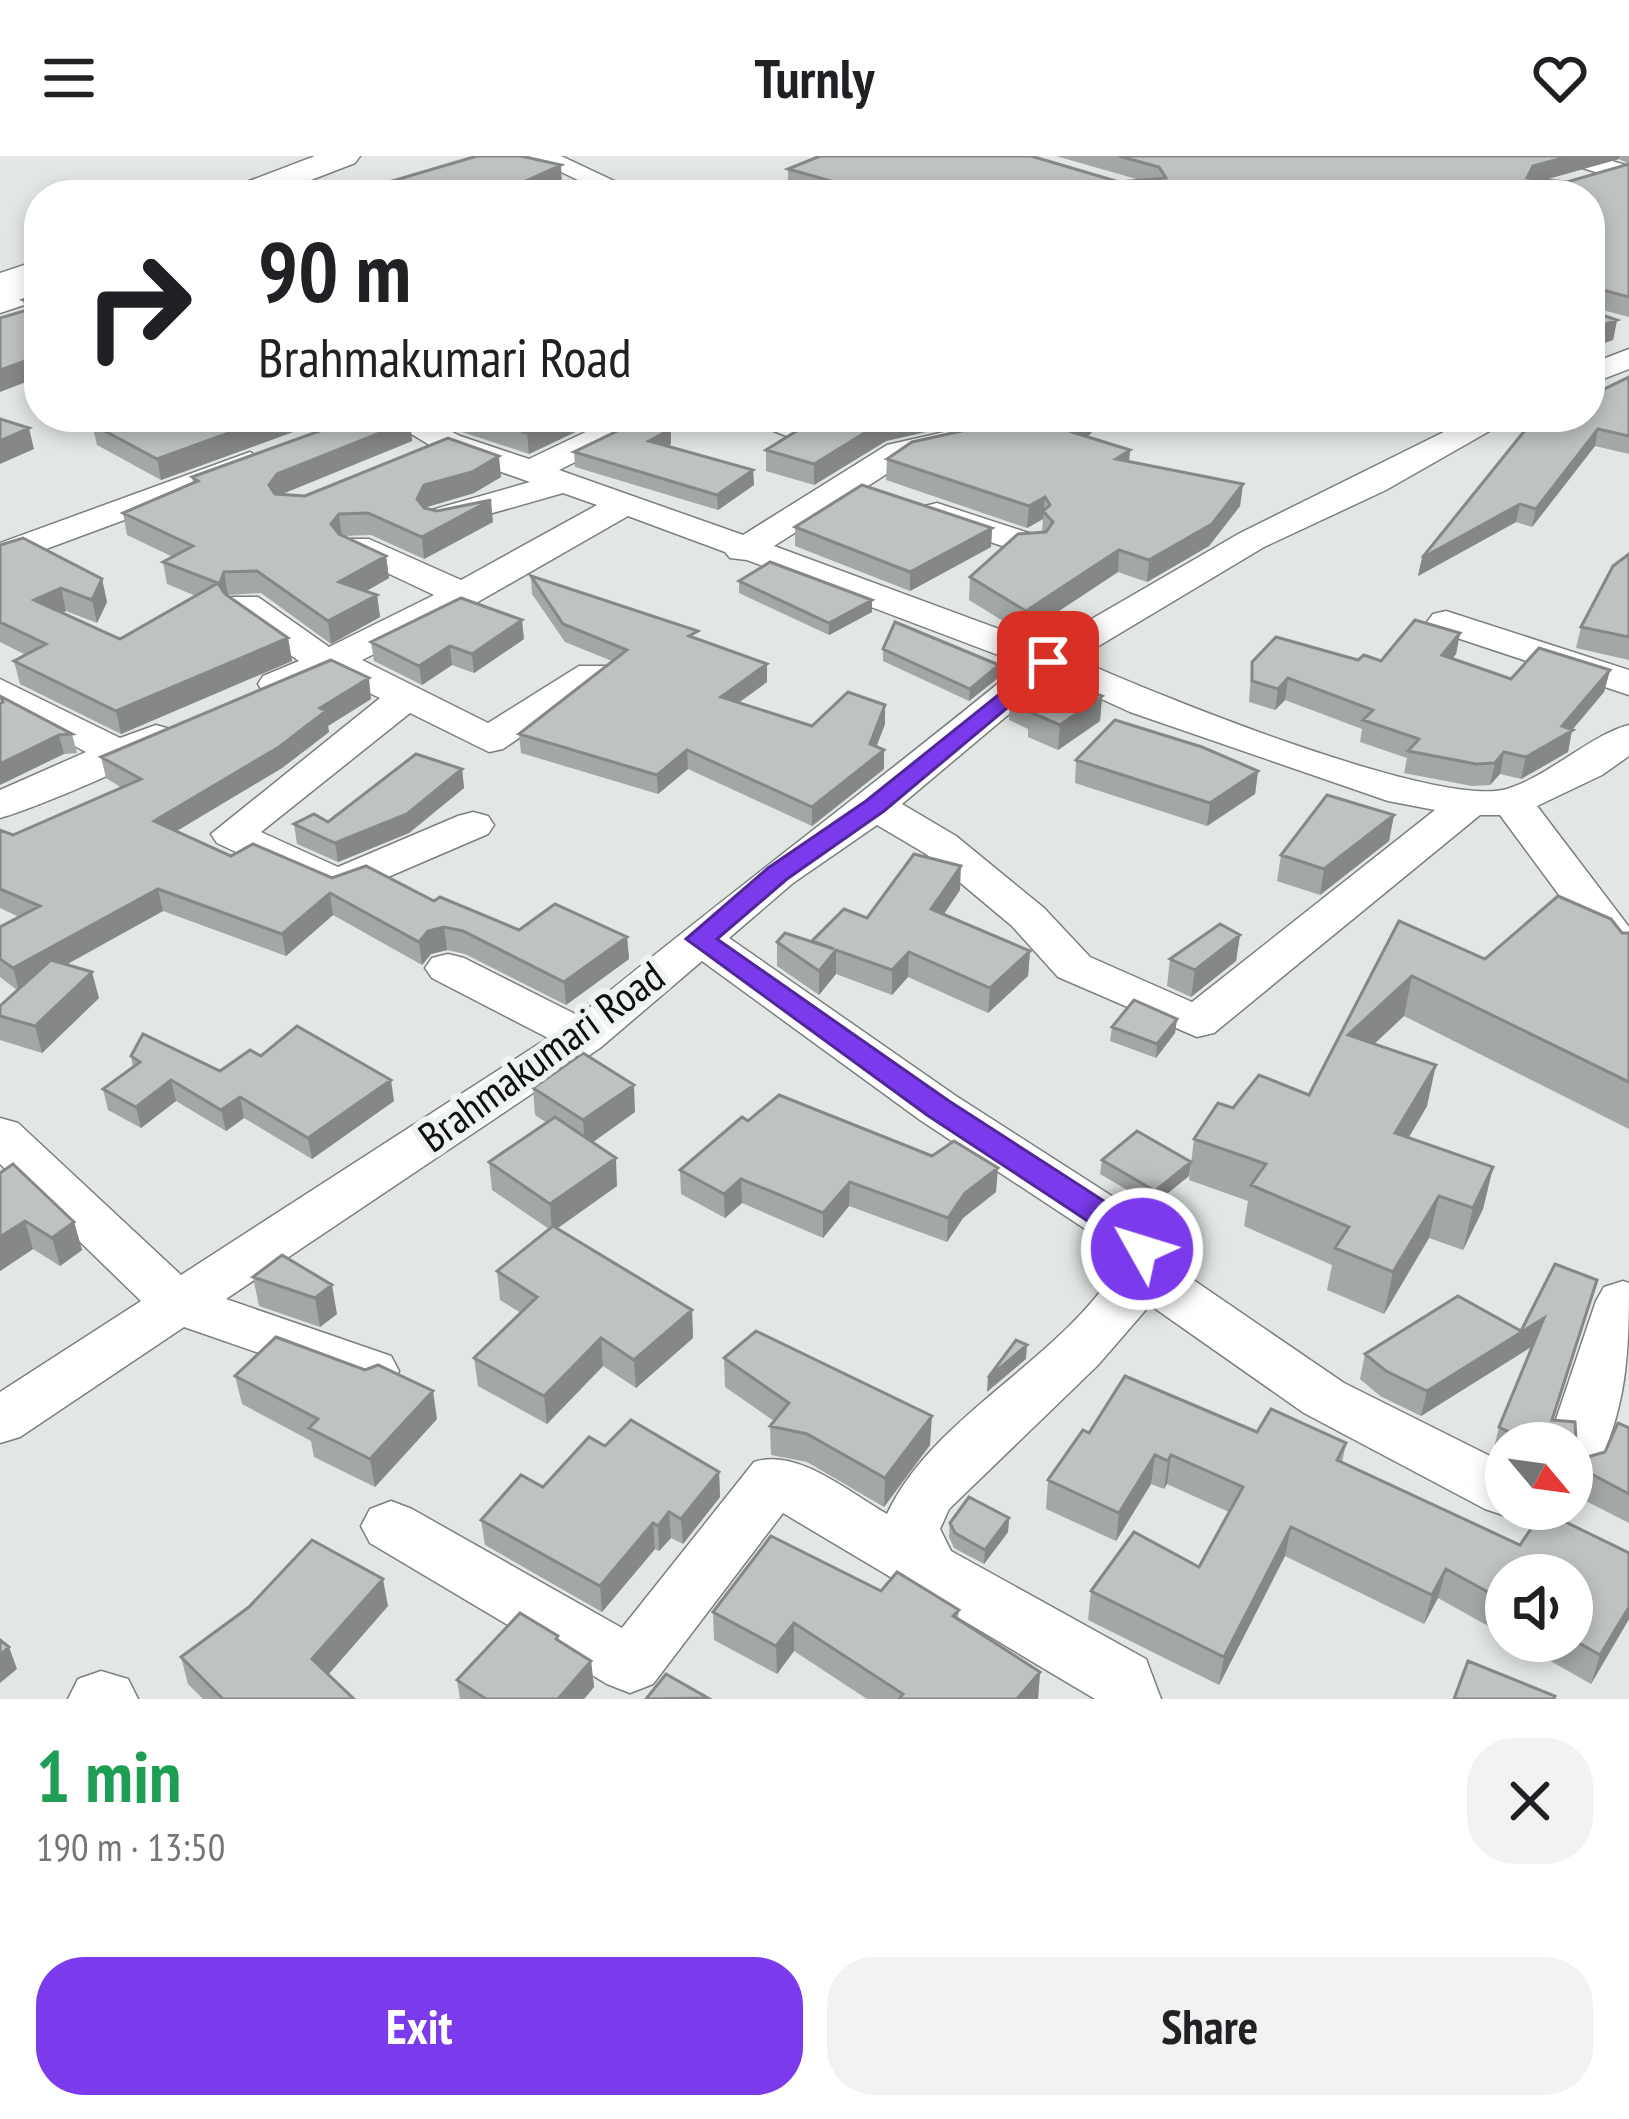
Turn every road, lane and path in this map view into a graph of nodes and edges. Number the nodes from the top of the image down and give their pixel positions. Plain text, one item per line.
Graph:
1 (340, 156) edge
2 (374, 156) edge
3 (540, 156) edge
4 (1568, 156) edge
5 (1625, 173) edge
6 (273, 180) edge
7 (280, 180) edge
8 (312, 180) edge
9 (597, 180) edge
10 (1595, 180) edge
11 (427, 432) edge
12 (618, 432) edge
13 (975, 432) edge
14 (1470, 432) edge
15 (448, 443) junction
16 (287, 449) edge
17 (404, 461) edge
18 (545, 477) junction
19 (849, 483) junction
20 (625, 503) junction
21 (440, 518) edge
22 (1029, 544) edge
23 (357, 546) edge
24 (742, 550) junction
25 (0, 556) edge
26 (463, 595) junction
27 (245, 605) edge
28 (1446, 622) dead end
29 (1048, 662) junction
30 (331, 663) junction
31 (593, 674) edge
32 (1629, 683) edge
33 (0, 691) edge
34 (247, 697) edge
35 (407, 697) junction
36 (185, 724) edge
37 (1629, 737) edge
38 (120, 754) junction
39 (1491, 803) junction
40 (0, 805) edge
41 (875, 806) junction
42 (473, 825) dead end
43 (700, 939) junction
44 (1629, 958) edge
45 (448, 968) dead end
46 (583, 1037) junction
47 (0, 1135) edge
48 (1142, 1272) junction
49 (1623, 1301) dead end
50 (176, 1303) junction
51 (371, 1371) edge
52 (0, 1420) edge
53 (1584, 1422) edge
54 (1485, 1481) edge
55 (391, 1526) dead end
56 (929, 1569) junction
57 (1128, 1699) edge

1 - 6 street
1 - 7 main road
2 - 8 main road
3 - 9 street
4 - 5 street
5 - 10 street
11 - 15 street
12 - 18 street
13 - 19 street
14 - 29 street, Brahmakumari Road
15 - 17 street
15 - 18 street
16 - 25 street
18 - 20 street
18 - 21 street
19 - 22 street
19 - 24 street
20 - 24 street
20 - 26 street
23 - 26 street
24 - 29 street
26 - 30 street
27 - 30 street
28 - 32 street
29 - 39 street
29 - 41 street, Brahmakumari Road
30 - 34 street
30 - 35 street
31 - 35 street
33 - 38 street
35 - 42 street
36 - 38 street
37 - 39 street
38 - 40 street
39 - 41 street
39 - 44 street
41 - 43 street, Brahmakumari Road
43 - 46 street, Brahmakumari Road
43 - 48 street
45 - 46 street
46 - 50 street, Brahmakumari Road
47 - 50 street
48 - 54 street
48 - 56 street
49 - 53 street
50 - 51 street
50 - 52 street, Brahmakumari Road
55 - 56 street
56 - 57 street

